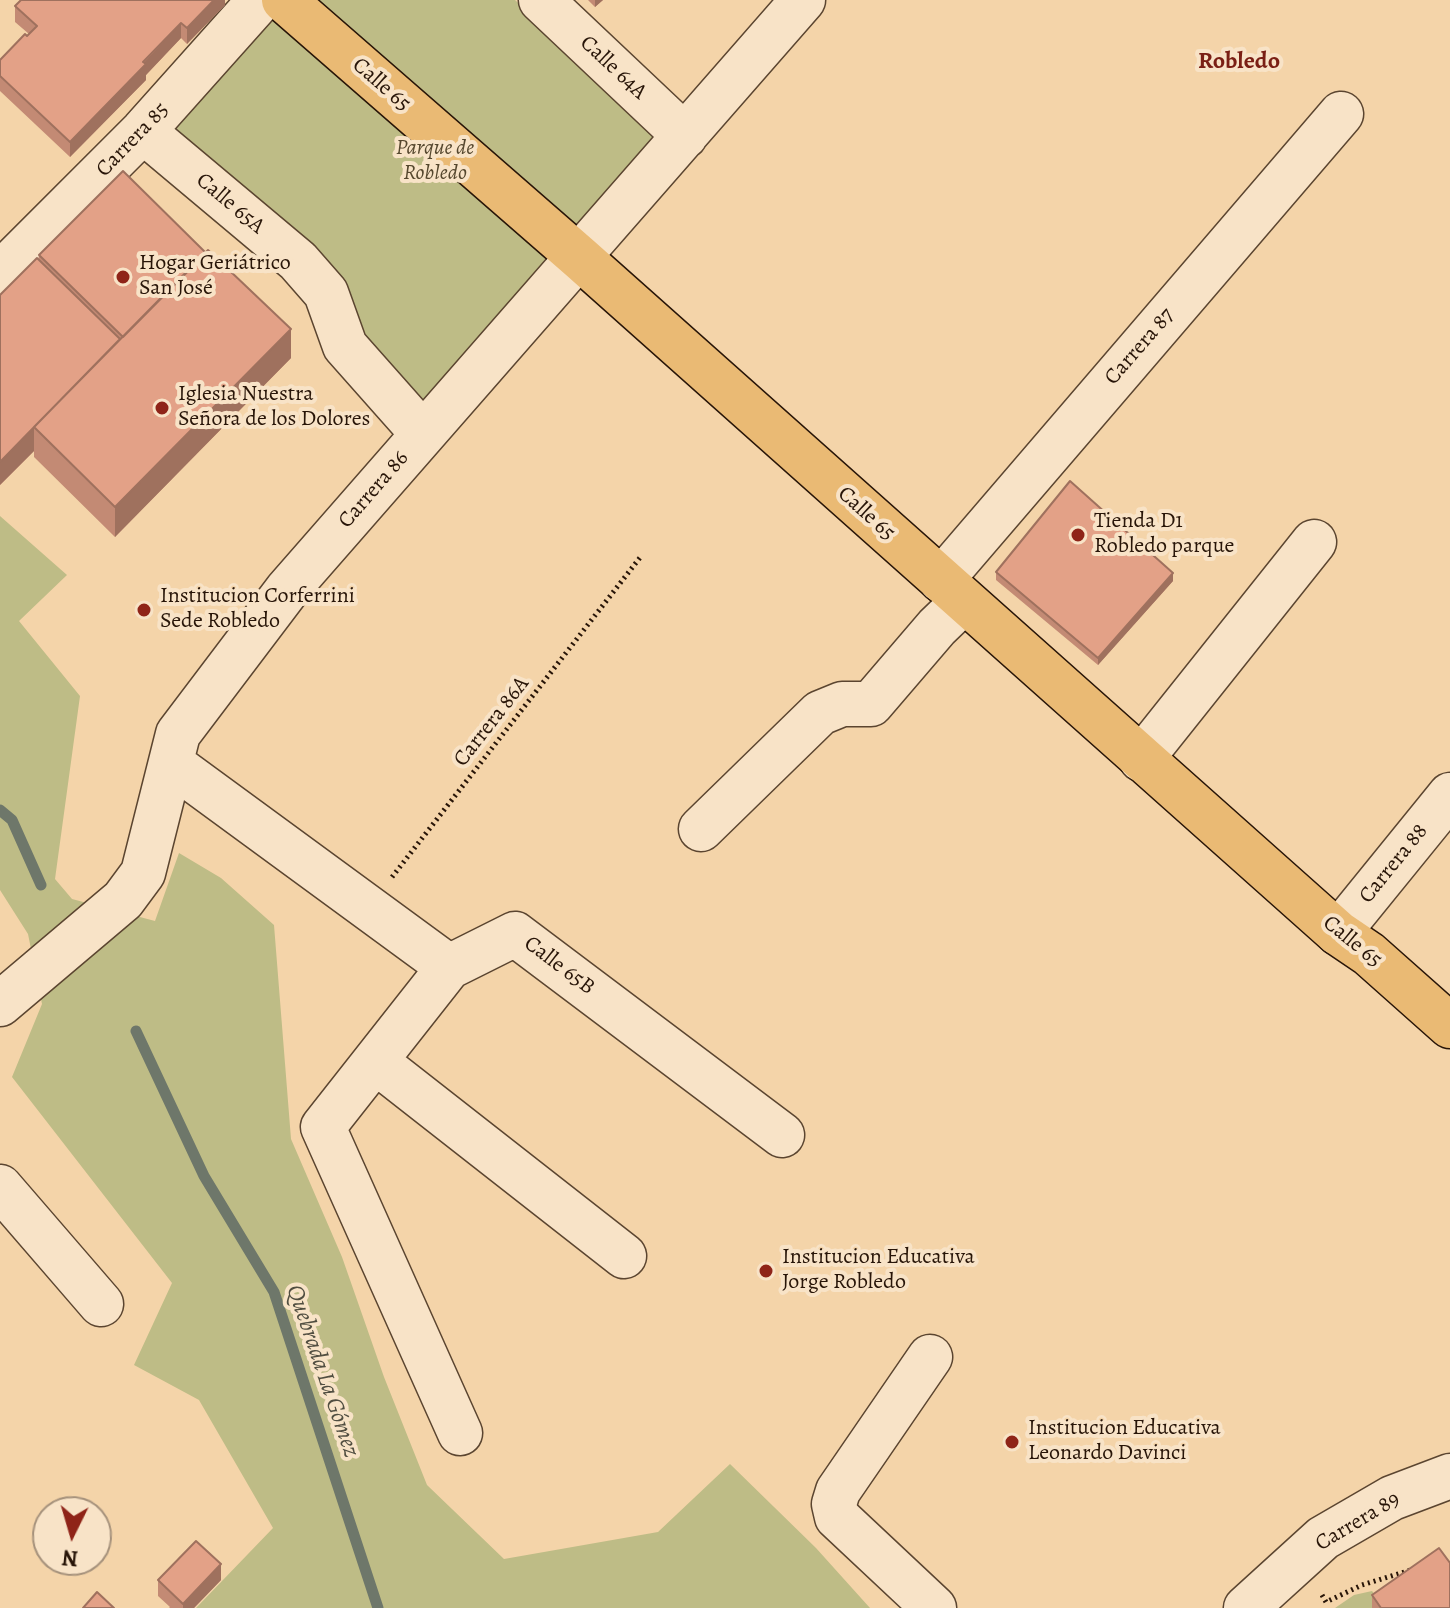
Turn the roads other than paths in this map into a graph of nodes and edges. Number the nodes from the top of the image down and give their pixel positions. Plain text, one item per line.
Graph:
1 (260, 0) edge
2 (284, 0) edge
3 (541, 0) edge
4 (803, 0) edge
5 (1341, 114) dead end
6 (143, 131) junction
7 (685, 136) junction
8 (580, 258) junction
9 (0, 274) edge
10 (423, 434) junction
11 (1314, 542) dead end
12 (952, 591) junction
13 (1141, 759) junction
14 (172, 764) junction
15 (1450, 795) edge
16 (701, 829) dead end
17 (1338, 933) junction
18 (449, 967) junction
19 (0, 1004) edge
20 (1450, 1026) edge
21 (375, 1061) junction
22 (782, 1135) dead end
23 (0, 1187) edge
24 (624, 1256) dead end
25 (101, 1304) dead end
26 (930, 1357) dead end
27 (460, 1433) dead end
28 (1447, 1478) edge
29 (934, 1608) edge
30 (1246, 1608) edge

1 - 6 street, Carrera 85
2 - 8 main road, Calle 65
3 - 7 street, Calle 64A
4 - 7 street, Carrera 86
5 - 12 street, Carrera 87
6 - 9 street, Carrera 85
6 - 10 street, Calle 65A
7 - 8 street, Carrera 86
8 - 10 street, Carrera 86
8 - 12 main road, Calle 65
10 - 14 street, Carrera 86
11 - 13 street
12 - 13 main road, Calle 65
12 - 16 street, Carrera 87
13 - 17 main road, Calle 65
14 - 18 street
14 - 19 street, Carrera 86
15 - 17 street, Carrera 88
17 - 20 main road, Calle 65
18 - 21 street
18 - 22 street, Calle 65B
21 - 24 street
21 - 27 street
23 - 25 street
26 - 29 street
28 - 30 street, Carrera 89

